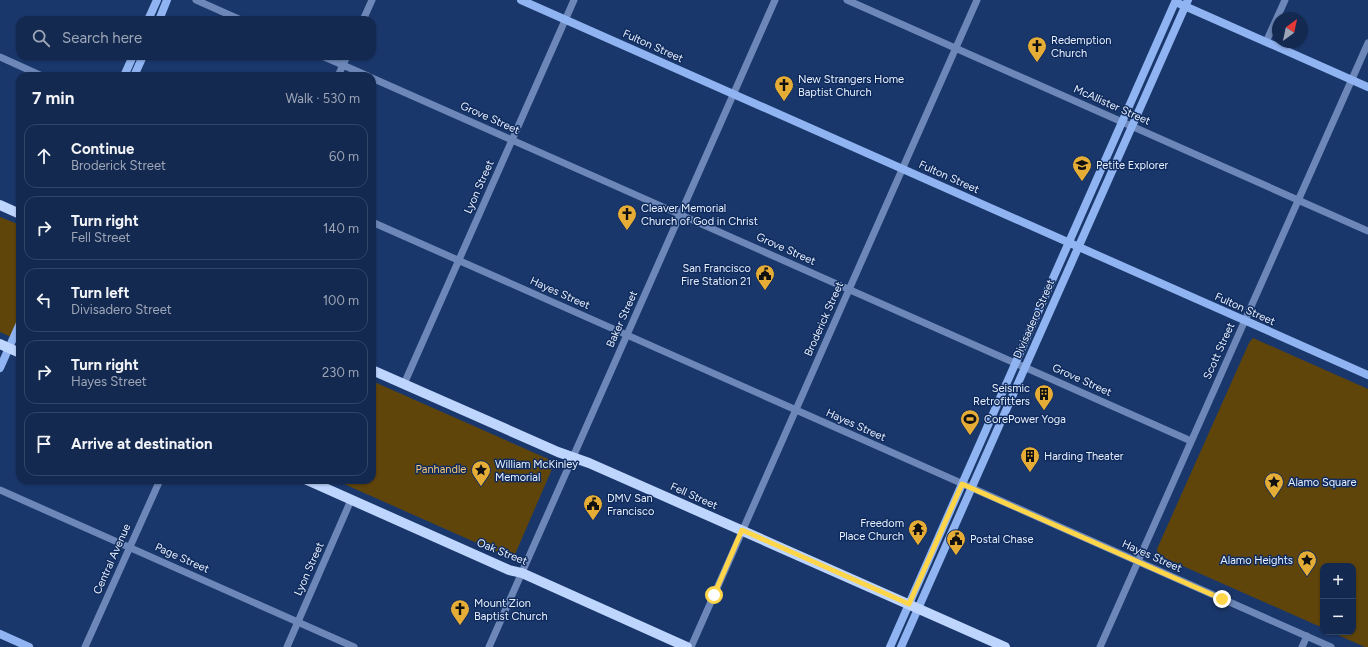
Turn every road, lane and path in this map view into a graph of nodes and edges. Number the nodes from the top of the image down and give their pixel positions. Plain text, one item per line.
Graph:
1 (157, 0) edge
2 (168, 0) edge
3 (196, 0) edge
4 (372, 0) edge
5 (521, 0) edge
6 (574, 0) edge
7 (775, 0) edge
8 (847, 0) edge
9 (977, 0) edge
10 (1175, 0) edge
11 (1285, 0) edge
12 (1186, 3) edge
13 (150, 16) edge
14 (161, 16) edge
15 (232, 16) edge
16 (365, 16) edge
17 (565, 20) junction
18 (1266, 42) junction
19 (1368, 43) edge
20 (956, 48) junction
21 (0, 58) edge
22 (130, 60) edge
23 (141, 60) edge
24 (331, 60) edge
25 (345, 60) edge
26 (343, 65) junction
27 (33, 72) edge
28 (126, 72) edge
29 (136, 72) edge
30 (340, 72) edge
31 (359, 72) edge
32 (376, 80) edge
33 (1352, 80) junction
34 (1368, 87) edge
35 (734, 94) junction
36 (1122, 122) junction
37 (1132, 126) junction
38 (512, 140) junction
39 (902, 169) junction
40 (1298, 200) junction
41 (0, 204) edge
42 (16, 212) edge
43 (680, 214) junction
44 (376, 224) edge
45 (1368, 231) edge
46 (1069, 243) junction
47 (1078, 247) junction
48 (458, 260) junction
49 (849, 289) junction
50 (1245, 320) junction
51 (16, 329) edge
52 (627, 335) junction
53 (4, 346) edge
54 (16, 351) edge
55 (1016, 363) junction
56 (1025, 367) junction
57 (0, 368) edge
58 (376, 372) edge
59 (1368, 375) edge
60 (404, 384) junction
61 (796, 410) junction
62 (1191, 441) junction
63 (573, 457) junction
64 (158, 484) edge
65 (316, 484) edge
66 (962, 484) junction
67 (972, 488) junction
68 (0, 490) edge
69 (351, 500) junction
70 (742, 530) junction
71 (129, 547) junction
72 (1138, 562) junction
73 (522, 573) junction
74 (913, 606) junction
75 (298, 622) junction
76 (0, 634) edge
77 (1307, 636) junction
78 (29, 647) edge
79 (85, 647) edge
80 (287, 647) edge
81 (354, 647) edge
82 (489, 647) edge
83 (687, 647) edge
84 (691, 647) edge
85 (890, 647) edge
86 (901, 647) edge
87 (1005, 647) edge
88 (1100, 647) edge
89 (1302, 647) edge
90 (1331, 647) edge

1 - 13 main road
2 - 14 main road
3 - 15 street
4 - 16 street
5 - 17 main road, Fulton Street
6 - 17 street, Lyon Street
7 - 35 street, Baker Street
8 - 20 street, McAllister Street
9 - 20 street, Broderick Street
10 - 12 main road
10 - 36 main road, Divisadero Street
11 - 18 street
12 - 18 main road
12 - 37 main road, Divisadero Street
17 - 35 main road, Fulton Street
17 - 38 street, Lyon Street
18 - 33 main road
19 - 33 street, Scott Street
20 - 36 street, McAllister Street
20 - 39 street, Broderick Street
21 - 27 street
22 - 28 main road
23 - 29 main road
24 - 26 street
25 - 26 street
26 - 30 street
26 - 31 street
32 - 38 street, Grove Street
33 - 34 main road
33 - 40 street, Scott Street
35 - 39 main road, Fulton Street
35 - 43 street, Baker Street
36 - 37 street, McAllister Street
36 - 46 main road, Divisadero Street
37 - 40 street, McAllister Street
37 - 47 main road, Divisadero Street
38 - 43 street, Grove Street
38 - 48 street, Lyon Street
39 - 46 main road, Fulton Street
39 - 49 street, Broderick Street
40 - 45 street, McAllister Street
40 - 50 street, Scott Street
41 - 42 main road
43 - 49 street, Grove Street
43 - 52 street, Baker Street
44 - 48 street, Hayes Street
46 - 47 main road, Fulton Street
46 - 55 main road, Divisadero Street
47 - 50 main road, Fulton Street
47 - 56 main road, Divisadero Street
48 - 52 street, Hayes Street
48 - 60 street, Lyon Street
49 - 55 street, Grove Street
49 - 61 street, Broderick Street
50 - 59 main road, Fulton Street
50 - 62 street, Scott Street
51 - 53 main road
52 - 61 street, Hayes Street
52 - 63 street, Baker Street
53 - 54 main road
53 - 57 main road
55 - 56 street, Grove Street
55 - 66 main road, Divisadero Street
56 - 62 street, Grove Street
56 - 67 main road, Divisadero Street
58 - 60 main road, Fell Street
60 - 63 main road, Fell Street
61 - 66 street, Hayes Street
61 - 70 street, Broderick Street
62 - 72 street, Scott Street
63 - 70 main road, Fell Street
63 - 73 street, Baker Street
64 - 71 street, Central Avenue
65 - 69 main road, Oak Street
66 - 67 street, Hayes Street
66 - 74 main road, Divisadero Street
67 - 72 street, Hayes Street
67 - 74 main road, Divisadero Street
68 - 71 street, Page Street
69 - 73 main road, Oak Street
69 - 75 street, Lyon Street
70 - 74 main road, Fell Street
70 - 84 street, Broderick Street
71 - 75 street, Page Street
71 - 79 street, Central Avenue
72 - 77 street, Hayes Street
72 - 88 street, Scott Street
73 - 82 street, Baker Street
73 - 83 main road, Oak Street
74 - 85 main road, Divisadero Street
74 - 86 main road, Divisadero Street
74 - 87 main road, Fell Street
75 - 80 street, Lyon Street
75 - 81 street, Page Street
76 - 78 main road
77 - 89 street
77 - 90 street, Hayes Street

